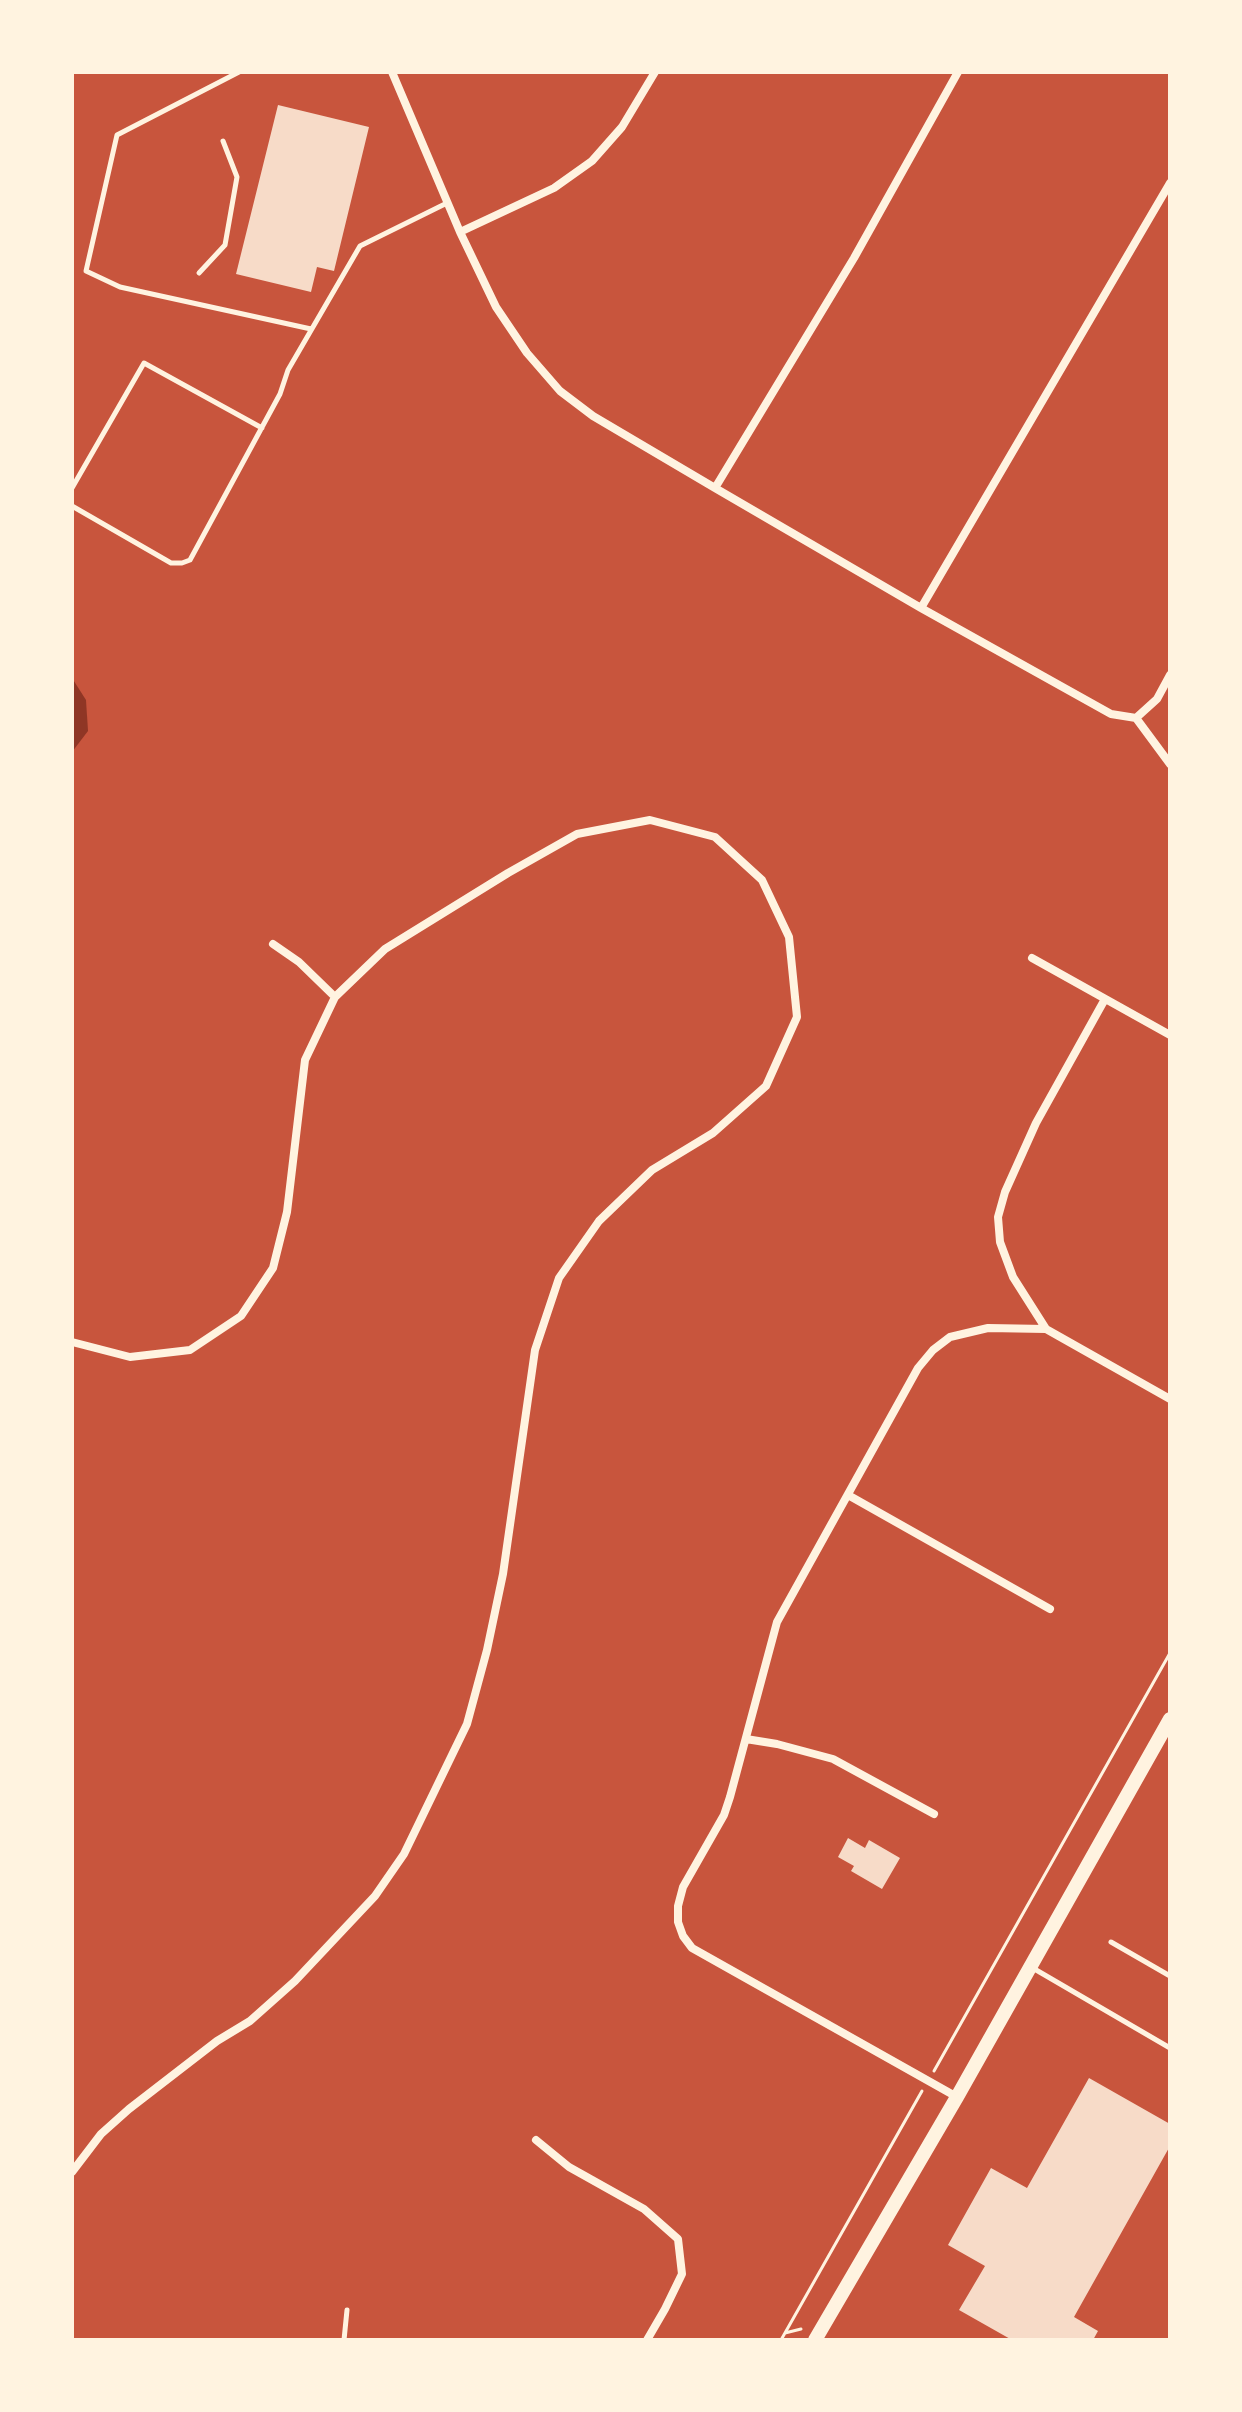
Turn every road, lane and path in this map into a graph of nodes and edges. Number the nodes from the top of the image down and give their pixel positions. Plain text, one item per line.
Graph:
1 (239, 72) edge
2 (392, 72) edge
3 (655, 72) edge
4 (958, 72) edge
5 (223, 141) dead end
6 (1170, 183) edge
7 (447, 203) junction
8 (460, 232) junction
9 (199, 273) dead end
10 (311, 329) junction
11 (262, 428) junction
12 (72, 488) edge
13 (715, 488) junction
14 (72, 506) edge
15 (921, 608) junction
16 (1170, 675) edge
17 (1136, 718) junction
18 (1170, 764) edge
19 (273, 944) dead end
20 (1032, 958) dead end
21 (335, 997) junction
22 (1105, 999) junction
23 (1170, 1035) edge
24 (1046, 1329) junction
25 (72, 1342) edge
26 (1170, 1399) edge
27 (848, 1495) junction
28 (1050, 1609) dead end
29 (1170, 1653) edge
30 (1168, 1727) edge
31 (746, 1739) junction
32 (934, 1814) dead end
33 (1111, 1942) dead end
34 (1030, 1967) junction
35 (1170, 1976) edge
36 (1170, 2048) edge
37 (928, 2081) junction
38 (957, 2097) junction
39 (536, 2140) dead end
40 (72, 2172) edge
41 (347, 2310) dead end
42 (344, 2340) edge
43 (647, 2340) edge
44 (781, 2340) edge
45 (815, 2340) edge

1 - 10 lane
2 - 7 street
3 - 8 street
4 - 13 street
5 - 9 lane
6 - 15 street
7 - 8 street
7 - 10 lane
8 - 13 street
10 - 11 lane
11 - 12 lane
11 - 14 lane
13 - 15 street
15 - 17 street
16 - 17 street
17 - 18 street
19 - 21 street
20 - 22 street
21 - 25 street
21 - 40 street
22 - 23 street
22 - 24 street
24 - 26 street
24 - 27 street
27 - 28 street
27 - 31 street
29 - 37 path
30 - 34 street
31 - 32 street
31 - 37 street
33 - 35 lane
34 - 36 lane
34 - 38 street
37 - 38 street
37 - 44 path
38 - 45 street
39 - 43 street
41 - 42 lane

